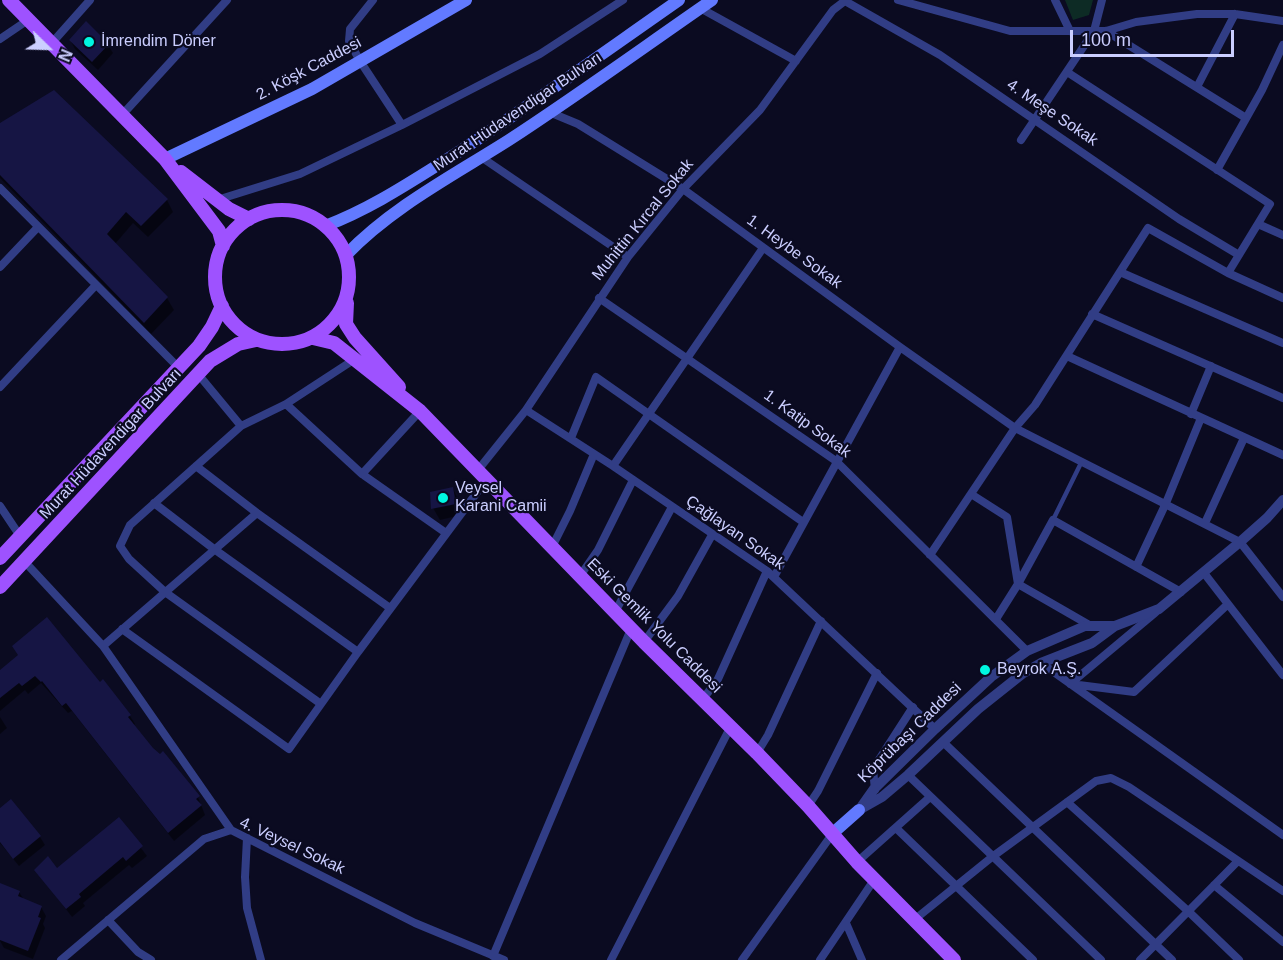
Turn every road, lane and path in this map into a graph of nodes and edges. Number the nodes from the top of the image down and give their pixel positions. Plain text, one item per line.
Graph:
1 (9, 0) edge
2 (90, 0) edge
3 (227, 0) edge
4 (373, 0) edge
5 (466, 0) edge
6 (623, 0) edge
7 (679, 0) edge
8 (712, 0) edge
9 (845, 0) edge
10 (898, 0) edge
11 (1055, 0) edge
12 (1102, 0) edge
13 (700, 8) junction
14 (1235, 14) junction
15 (28, 20) junction
16 (1283, 21) edge
17 (1070, 31) junction
18 (1094, 31) junction
19 (1106, 31) junction
20 (0, 39) edge
21 (51, 44) junction
22 (1283, 45) edge
23 (360, 61) junction
24 (796, 61) junction
25 (1067, 72) junction
26 (1197, 87) junction
27 (549, 112) junction
28 (122, 115) junction
29 (1246, 118) junction
30 (1036, 120) junction
31 (402, 125) junction
32 (1021, 140) dead end
33 (481, 157) junction
34 (165, 159) junction
35 (1217, 170) junction
36 (0, 188) edge
37 (683, 189) junction
38 (217, 200) junction
39 (249, 219) junction
40 (1258, 224) junction
41 (325, 226) junction
42 (38, 227) junction
43 (1283, 235) edge
44 (223, 246) junction
45 (763, 248) junction
46 (346, 255) junction
47 (1239, 255) junction
48 (628, 257) junction
49 (0, 267) edge
50 (1120, 272) junction
51 (1227, 273) junction
52 (95, 286) junction
53 (348, 293) junction
54 (599, 298) junction
55 (1283, 298) edge
56 (222, 306) junction
57 (1092, 314) junction
58 (313, 338) junction
59 (256, 340) junction
60 (1283, 343) edge
61 (900, 347) junction
62 (1067, 356) junction
63 (688, 358) junction
64 (355, 359) junction
65 (1211, 366) junction
66 (178, 368) junction
67 (198, 374) junction
68 (0, 387) edge
69 (1283, 398) edge
70 (286, 404) junction
71 (526, 410) junction
72 (420, 411) junction
73 (649, 414) junction
74 (1191, 414) junction
75 (1201, 418) junction
76 (241, 426) junction
77 (1015, 428) junction
78 (571, 438) junction
79 (1244, 438) junction
80 (594, 454) junction
81 (1283, 455) edge
82 (836, 461) junction
83 (1082, 461) junction
84 (196, 466) junction
85 (614, 466) junction
86 (362, 474) junction
87 (483, 474) junction
88 (633, 480) junction
89 (971, 494) junction
90 (1283, 500) edge
91 (154, 503) junction
92 (1166, 504) junction
93 (0, 506) edge
94 (672, 507) junction
95 (257, 513) junction
96 (1053, 520) junction
97 (803, 522) junction
98 (1205, 523) junction
99 (446, 532) junction
100 (712, 535) junction
101 (20, 536) junction
102 (1240, 542) junction
103 (552, 547) junction
104 (214, 549) junction
105 (930, 555) junction
106 (0, 558) edge
107 (25, 562) junction
108 (1136, 567) junction
109 (1204, 573) junction
110 (771, 574) junction
111 (580, 576) junction
112 (1018, 584) junction
113 (0, 587) edge
114 (165, 592) junction
115 (1181, 592) junction
116 (1283, 597) edge
117 (1228, 604) junction
118 (390, 608) junction
119 (1159, 609) junction
120 (615, 612) junction
121 (996, 619) junction
122 (821, 621) junction
123 (1090, 626) junction
124 (1115, 626) junction
125 (123, 629) junction
126 (631, 629) junction
127 (644, 642) junction
128 (103, 646) junction
129 (1027, 651) junction
130 (357, 652) junction
131 (1041, 663) junction
132 (877, 673) junction
133 (1283, 675) edge
134 (1070, 684) junction
135 (703, 699) junction
136 (321, 704) junction
137 (913, 706) junction
138 (731, 726) junction
139 (935, 729) junction
140 (943, 742) junction
141 (757, 753) junction
142 (908, 775) junction
143 (874, 789) junction
144 (882, 797) junction
145 (930, 797) junction
146 (1067, 802) junction
147 (808, 806) junction
148 (859, 810) junction
149 (1033, 827) junction
150 (896, 828) junction
151 (231, 830) junction
152 (833, 834) junction
153 (1283, 835) edge
154 (247, 838) junction
155 (992, 857) junction
156 (1238, 861) junction
157 (857, 862) junction
158 (874, 880) junction
159 (1214, 885) junction
160 (957, 886) junction
161 (1283, 891) edge
162 (1188, 911) junction
163 (108, 920) junction
164 (914, 920) junction
165 (846, 923) junction
166 (1283, 942) edge
167 (1156, 944) junction
168 (494, 956) junction
169 (61, 960) edge
170 (151, 960) edge
171 (261, 960) edge
172 (504, 960) edge
173 (611, 960) edge
174 (742, 960) edge
175 (820, 960) edge
176 (862, 960) edge
177 (954, 960) edge
178 (1033, 960) edge
179 (1101, 960) edge
180 (1140, 960) edge
181 (1172, 960) edge
182 (1239, 960) edge

1 - 15 main road
2 - 21 street
3 - 28 street
4 - 23 street
5 - 23 main road, 2. Köşk Caddesi
6 - 31 street
7 - 41 main road, Murat Hüdavendigar Bulvarı
8 - 13 main road, Murat Hüdavendigar Bulvarı
9 - 24 street, Muhittin Kırcal Sokak
9 - 30 street, 4. Meşe Sokak
10 - 17 street
11 - 17 street
12 - 18 street
13 - 24 street
13 - 27 main road, Murat Hüdavendigar Bulvarı
14 - 16 street
14 - 19 street
14 - 26 street
15 - 20 street
15 - 21 main road
17 - 18 street
18 - 19 street
18 - 25 street
19 - 26 street
21 - 28 main road
22 - 29 street
23 - 31 street
23 - 34 main road, 2. Köşk Caddesi
24 - 37 street, Muhittin Kırcal Sokak
25 - 30 street
25 - 35 street
26 - 29 street
27 - 33 main road, Murat Hüdavendigar Bulvarı
27 - 37 street, 1. Heybe Sokak
28 - 34 main road
29 - 35 street
30 - 32 street
30 - 47 street, 4. Meşe Sokak
31 - 38 street
33 - 46 main road, Murat Hüdavendigar Bulvarı
33 - 48 street
34 - 38 main road
34 - 44 main road
35 - 40 street
36 - 42 street
37 - 45 street, 1. Heybe Sokak
37 - 48 street, Muhittin Kırcal Sokak
38 - 39 main road
39 - 41 main road
39 - 44 main road
40 - 43 street
40 - 47 street
41 - 46 main road
42 - 49 street
42 - 52 street
44 - 56 main road
45 - 61 street, 1. Heybe Sokak
45 - 63 street
46 - 53 main road
47 - 51 street
48 - 54 street, Muhittin Kırcal Sokak
50 - 51 street
50 - 57 street
50 - 60 street
51 - 55 street
52 - 66 street
52 - 68 street
53 - 58 main road
53 - 72 main road
54 - 63 street, 1. Katip Sokak
54 - 71 street, Muhittin Kırcal Sokak
56 - 59 main road
56 - 66 main road, Murat Hüdavendigar Bulvarı
57 - 62 street
57 - 65 street
58 - 59 main road
58 - 64 main road, Eski Gemlik Yolu Caddesi
59 - 67 main road, Murat Hüdavendigar Bulvarı
61 - 77 street, 1. Heybe Sokak
61 - 82 street
62 - 74 street
62 - 77 street
63 - 73 street
63 - 82 street, 1. Katip Sokak
64 - 70 street
64 - 72 main road, Eski Gemlik Yolu Caddesi
65 - 69 street
65 - 74 street
66 - 101 main road, Murat Hüdavendigar Bulvarı
67 - 76 street
67 - 107 main road, Murat Hüdavendigar Bulvarı
70 - 76 street
70 - 86 street
71 - 78 street, Çağlayan Sokak
71 - 87 street, Muhittin Kırcal Sokak
72 - 86 street
72 - 87 main road, Eski Gemlik Yolu Caddesi
73 - 78 street
73 - 85 street
73 - 97 street
74 - 75 street
75 - 79 street
75 - 92 street
76 - 84 street
77 - 83 street, 1. Heybe Sokak
77 - 89 street
78 - 80 street, Çağlayan Sokak
79 - 81 street
79 - 98 street
80 - 85 street, Çağlayan Sokak
80 - 103 street
82 - 97 street
82 - 105 street, 1. Katip Sokak
83 - 92 street, 1. Heybe Sokak
83 - 96 lane
84 - 91 street
84 - 95 street
85 - 88 street, Çağlayan Sokak
86 - 99 street
87 - 99 street, Muhittin Kırcal Sokak
87 - 103 main road, Eski Gemlik Yolu Caddesi
88 - 94 street, Çağlayan Sokak
88 - 111 street
89 - 105 street
89 - 112 street
90 - 102 street, Köprübaşı Caddesi
91 - 104 street
91 - 114 street
92 - 98 street, 1. Heybe Sokak
92 - 108 street
93 - 101 street
94 - 100 street, Çağlayan Sokak
94 - 120 street
95 - 104 street
95 - 118 street
96 - 108 street
96 - 112 street
97 - 110 street
98 - 102 street, 1. Heybe Sokak
99 - 118 street, Muhittin Kırcal Sokak
100 - 110 street, Çağlayan Sokak
100 - 127 street
101 - 106 main road, Murat Hüdavendigar Bulvarı
102 - 109 street, Köprübaşı Caddesi
102 - 116 street
103 - 111 main road, Eski Gemlik Yolu Caddesi
104 - 114 street
104 - 130 street
105 - 121 street, 1. Katip Sokak
107 - 113 main road, Murat Hüdavendigar Bulvarı
107 - 128 street
108 - 115 street
109 - 115 street, Köprübaşı Caddesi
109 - 117 street
110 - 122 street, Çağlayan Sokak
110 - 135 street
111 - 120 main road, Eski Gemlik Yolu Caddesi
112 - 121 street
112 - 123 street
114 - 125 street
114 - 136 street
115 - 119 street, Köprübaşı Caddesi
117 - 133 street
117 - 134 street
118 - 130 street, Muhittin Kırcal Sokak
119 - 124 street, Köprübaşı Caddesi
119 - 134 street
120 - 126 main road, Eski Gemlik Yolu Caddesi
121 - 129 street, 1. Katip Sokak
122 - 132 street, Çağlayan Sokak
122 - 141 street
123 - 124 street, Köprübaşı Caddesi
123 - 129 street, Köprübaşı Caddesi
124 - 131 street, Köprübaşı Caddesi
125 - 128 street
125 - 136 street, Muhittin Kırcal Sokak
126 - 127 main road, Eski Gemlik Yolu Caddesi
126 - 168 street
127 - 135 main road, Eski Gemlik Yolu Caddesi
128 - 151 street
129 - 139 street, Köprübaşı Caddesi
130 - 136 street, Muhittin Kırcal Sokak
131 - 134 street
131 - 140 street, Köprübaşı Caddesi
132 - 137 street, Çağlayan Sokak
132 - 147 street
134 - 153 street
135 - 138 main road, Eski Gemlik Yolu Caddesi
137 - 139 street, Çağlayan Sokak
137 - 143 street
138 - 141 main road, Eski Gemlik Yolu Caddesi
138 - 173 street
139 - 143 street, Köprübaşı Caddesi
140 - 142 street, Köprübaşı Caddesi
140 - 149 street
141 - 147 main road, Eski Gemlik Yolu Caddesi
142 - 144 street, Köprübaşı Caddesi
142 - 145 street
143 - 144 street
143 - 148 street, Köprübaşı Caddesi
144 - 148 street, Köprübaşı Caddesi
145 - 150 street
145 - 155 street
146 - 149 street
146 - 156 street
146 - 162 street
147 - 152 main road, Eski Gemlik Yolu Caddesi
148 - 152 main road, Köprübaşı Caddesi
149 - 155 street
149 - 167 street
150 - 157 street
150 - 160 street
151 - 154 street, 4. Veysel Sokak
151 - 163 street, 4. Veysel Sokak
152 - 157 main road, Eski Gemlik Yolu Caddesi
152 - 174 street
154 - 168 street, 4. Veysel Sokak
154 - 171 street
155 - 160 street
155 - 179 street
156 - 159 street
156 - 161 street
157 - 158 main road, Eski Gemlik Yolu Caddesi
158 - 164 main road, Eski Gemlik Yolu Caddesi
158 - 165 street
159 - 162 street
159 - 166 street
160 - 164 street
160 - 178 street
162 - 167 street
162 - 182 street
163 - 169 street, 4. Veysel Sokak
163 - 170 street
164 - 177 main road, Eski Gemlik Yolu Caddesi
165 - 175 street
165 - 176 street
167 - 180 street
167 - 181 street
168 - 172 street, 4. Veysel Sokak

